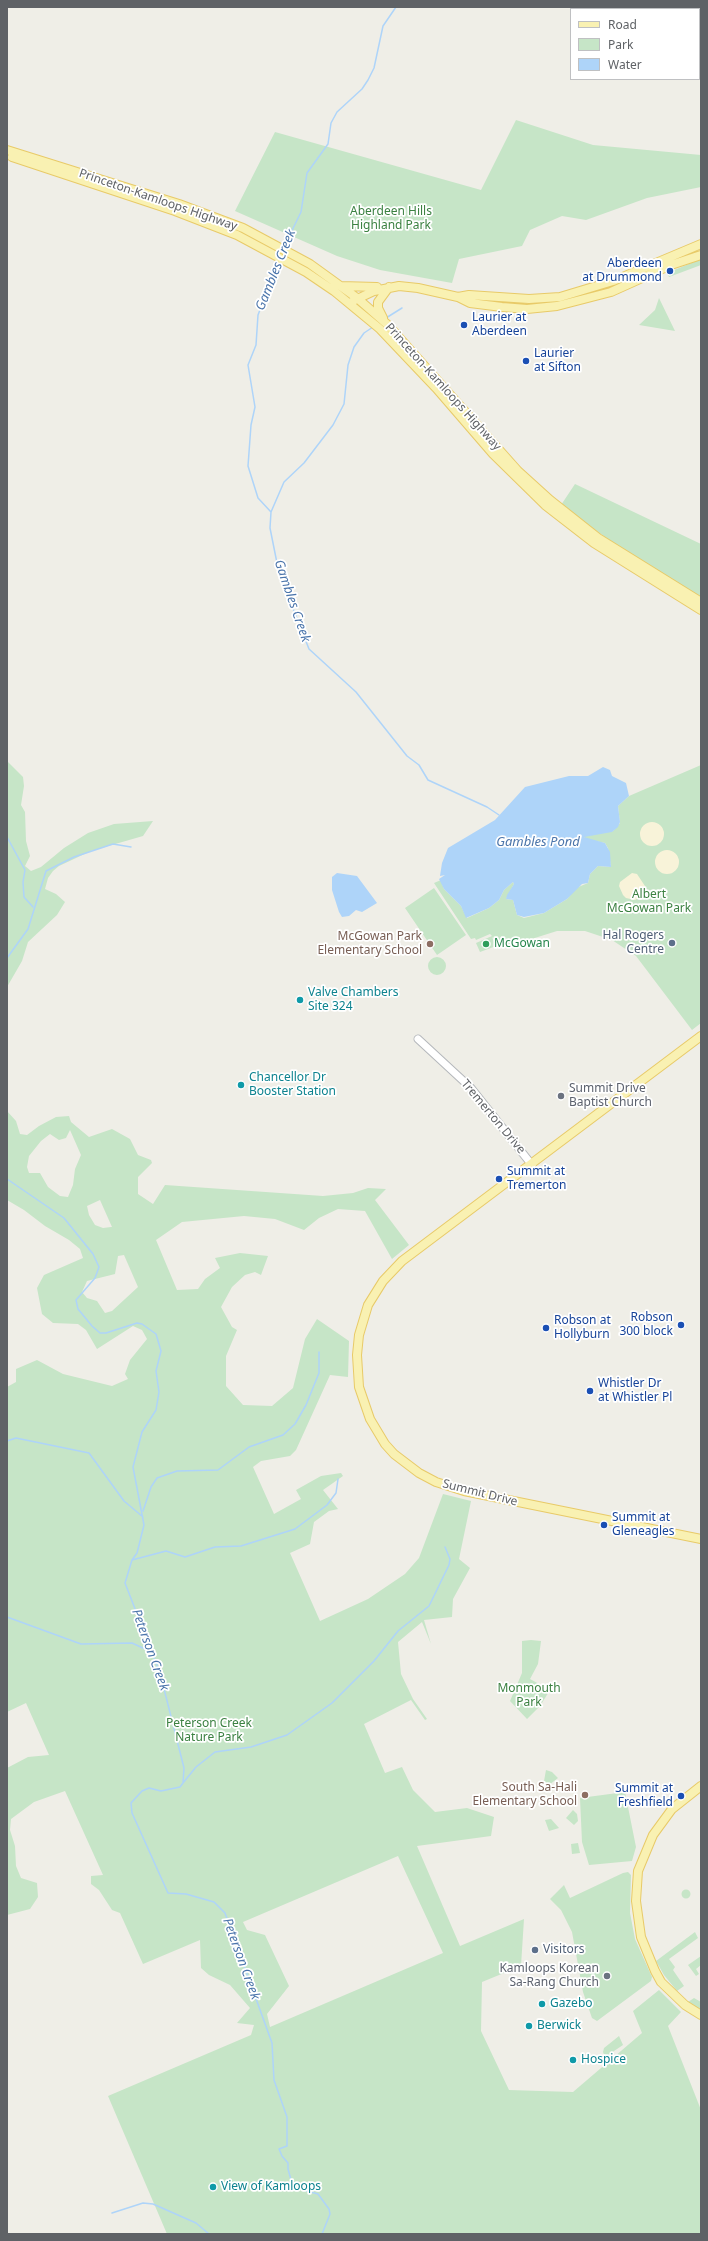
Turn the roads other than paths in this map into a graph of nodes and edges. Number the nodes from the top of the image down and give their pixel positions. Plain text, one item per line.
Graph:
1 (7, 150) edge
2 (7, 156) edge
3 (701, 244) edge
4 (701, 255) edge
5 (341, 286) junction
6 (387, 287) junction
7 (458, 297) junction
8 (357, 298) junction
9 (349, 303) junction
10 (388, 325) junction
11 (701, 602) edge
12 (701, 610) edge
13 (701, 1031) edge
14 (701, 1036) edge
15 (418, 1038) dead end
16 (530, 1163) junction
17 (701, 1539) edge
18 (701, 1786) edge
19 (701, 2014) edge

1 - 5 main road, Princeton-Kamloops Highway
2 - 9 main road, Princeton-Kamloops Highway
3 - 7 main road
4 - 7 main road
5 - 6 main road
5 - 8 main road, Princeton-Kamloops Highway
6 - 7 main road
6 - 8 main road
6 - 10 main road
8 - 9 main road
8 - 10 main road, Princeton-Kamloops Highway
9 - 12 main road, Princeton-Kamloops Highway
10 - 11 main road, Princeton-Kamloops Highway
13 - 16 main road, Summit Drive
14 - 16 main road, Summit Drive
15 - 16 street, Tremerton Drive
16 - 17 main road, Summit Drive
18 - 19 main road

